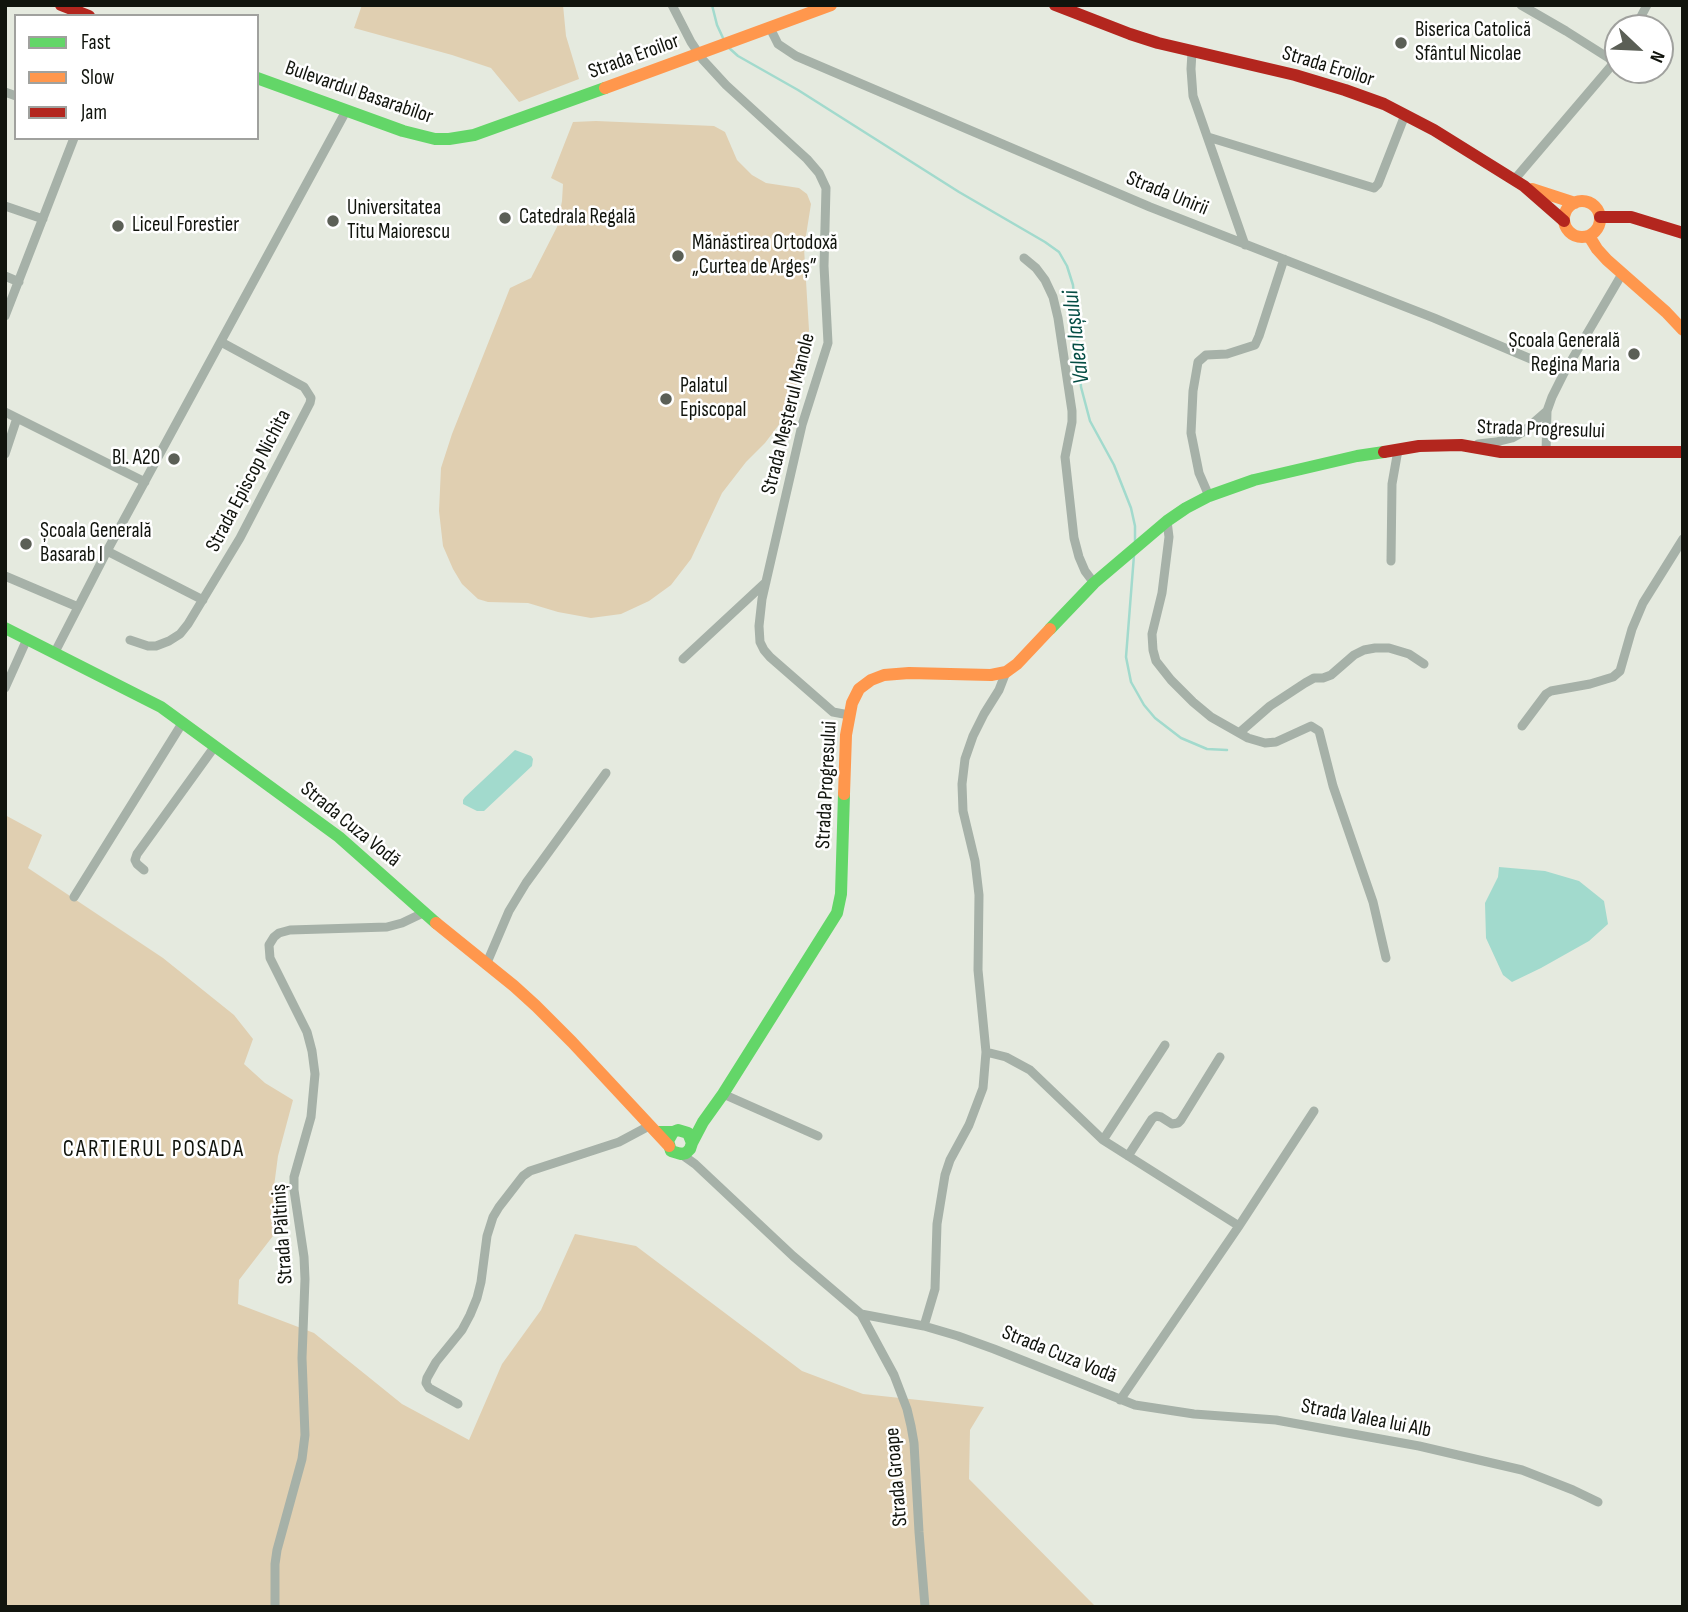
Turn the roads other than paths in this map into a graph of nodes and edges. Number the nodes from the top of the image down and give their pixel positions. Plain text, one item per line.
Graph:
1 (61, 5) edge
2 (672, 5) edge
3 (1055, 5) edge
4 (1521, 5) edge
5 (824, 7) edge
6 (84, 14) edge
7 (770, 28) junction
8 (704, 52) junction
9 (1192, 52) junction
10 (1604, 53) edge
11 (1604, 76) edge
12 (259, 79) edge
13 (346, 111) junction
14 (1405, 115) junction
15 (1208, 136) junction
16 (449, 139) joint
17 (74, 140) edge
18 (1519, 183) junction
19 (1575, 203) junction
20 (5, 206) edge
21 (1600, 217) junction
22 (43, 219) junction
23 (1564, 221) junction
24 (1683, 233) edge
25 (1590, 236) junction
26 (1245, 245) junction
27 (1024, 258) dead end
28 (1284, 260) junction
29 (1622, 274) junction
30 (5, 276) edge
31 (19, 282) junction
32 (5, 316) edge
33 (1683, 330) edge
34 (221, 342) junction
35 (1564, 373) junction
36 (1547, 411) junction
37 (5, 412) edge
38 (17, 418) junction
39 (1461, 445) junction
40 (1398, 450) junction
41 (1683, 452) edge
42 (1546, 453) junction
43 (5, 454) edge
44 (145, 482) junction
45 (1209, 496) junction
46 (1167, 521) junction
47 (1683, 539) edge
48 (107, 551) junction
49 (1391, 561) dead end
50 (5, 576) edge
51 (766, 581) junction
52 (1094, 583) junction
53 (203, 600) junction
54 (78, 607) junction
55 (5, 628) edge
56 (27, 639) junction
57 (131, 640) dead end
58 (55, 652) junction
59 (683, 659) dead end
60 (1424, 664) dead end
61 (1006, 672) junction
62 (5, 688) edge
63 (849, 715) junction
64 (183, 722) junction
65 (1522, 726) dead end
66 (1239, 733) junction
67 (215, 746) junction
68 (606, 773) dead end
69 (144, 870) dead end
70 (74, 897) dead end
71 (423, 914) junction
72 (1386, 958) dead end
73 (486, 965) junction
74 (1166, 1045) dead end
75 (986, 1052) junction
76 (1220, 1058) dead end
77 (723, 1094) junction
78 (1314, 1111) dead end
79 (703, 1122) junction
80 (653, 1129) junction
81 (678, 1132) junction
82 (818, 1136) dead end
83 (1103, 1140) junction
84 (669, 1146) junction
85 (688, 1149) junction
86 (1128, 1156) junction
87 (1240, 1226) junction
88 (862, 1314) junction
89 (924, 1326) junction
90 (1120, 1400) junction
91 (458, 1404) dead end
92 (1598, 1502) dead end
93 (275, 1607) edge
94 (925, 1607) edge

1 - 6 street
2 - 8 street, Strada Meșterul Manole
3 - 9 street, Strada Eroilor
4 - 10 street
5 - 7 street, Strada Eroilor
7 - 8 street, Strada Eroilor
7 - 26 street, Strada Unirii
8 - 16 street, Strada Eroilor
8 - 51 street, Strada Meșterul Manole
9 - 14 street, Strada Eroilor
9 - 15 street
11 - 18 street
12 - 13 street, Bulevardul Basarabilor
13 - 16 street, Bulevardul Basarabilor
13 - 34 street
14 - 15 street
14 - 18 street, Strada Eroilor
15 - 26 street
17 - 22 street
18 - 19 street
18 - 23 street, Strada Eroilor
19 - 21 street
19 - 23 street
20 - 22 street
21 - 24 street
21 - 25 street
22 - 31 street
23 - 25 street
25 - 29 street
26 - 28 street, Strada Unirii
27 - 52 street
28 - 35 street, Strada Unirii
28 - 45 street
29 - 33 street
29 - 35 street
30 - 31 street
31 - 32 street
34 - 44 street
34 - 53 street, Strada Episcop Nichita
35 - 36 street
36 - 39 street
36 - 42 street
37 - 38 street
38 - 43 street
38 - 44 street
39 - 40 street, Strada Progresului
39 - 42 street, Strada Progresului
40 - 45 street, Strada Progresului
40 - 49 street
41 - 42 street, Strada Progresului
44 - 48 street
45 - 46 street, Strada Progresului
46 - 52 street, Strada Progresului
46 - 66 street
47 - 65 street
48 - 53 street
48 - 54 street
50 - 54 street
51 - 59 street
51 - 63 street, Strada Meșterul Manole
52 - 61 street, Strada Progresului
53 - 57 street, Strada Episcop Nichita
54 - 58 street
55 - 56 street, Strada Cuza Vodă
56 - 58 street, Strada Cuza Vodă
56 - 62 street
58 - 64 street, Strada Cuza Vodă
60 - 66 street
61 - 63 street, Strada Progresului
61 - 75 street
63 - 77 street, Strada Progresului
64 - 67 street, Strada Cuza Vodă
64 - 70 street
66 - 72 street
67 - 69 street
67 - 71 street, Strada Cuza Vodă
68 - 73 street
71 - 73 street, Strada Cuza Vodă
71 - 93 street, Strada Păltiniș
73 - 80 street, Strada Cuza Vodă
74 - 83 street
75 - 83 street
75 - 89 street
76 - 86 street
77 - 79 street, Strada Progresului
77 - 82 street
78 - 87 street, Strada Cuza Vodă
79 - 81 street, Strada Progresului
79 - 85 street, Strada Progresului
80 - 81 street
80 - 84 street, Strada Cuza Vodă
80 - 91 street
81 - 84 street
81 - 85 street
83 - 86 street
84 - 85 street, Strada Cuza Vodă
85 - 88 street, Strada Cuza Vodă
86 - 87 street
87 - 90 street, Strada Cuza Vodă
88 - 89 street, Strada Cuza Vodă
88 - 94 street, Strada Groape
89 - 90 street, Strada Cuza Vodă
90 - 92 street, Strada Valea lui Alb

